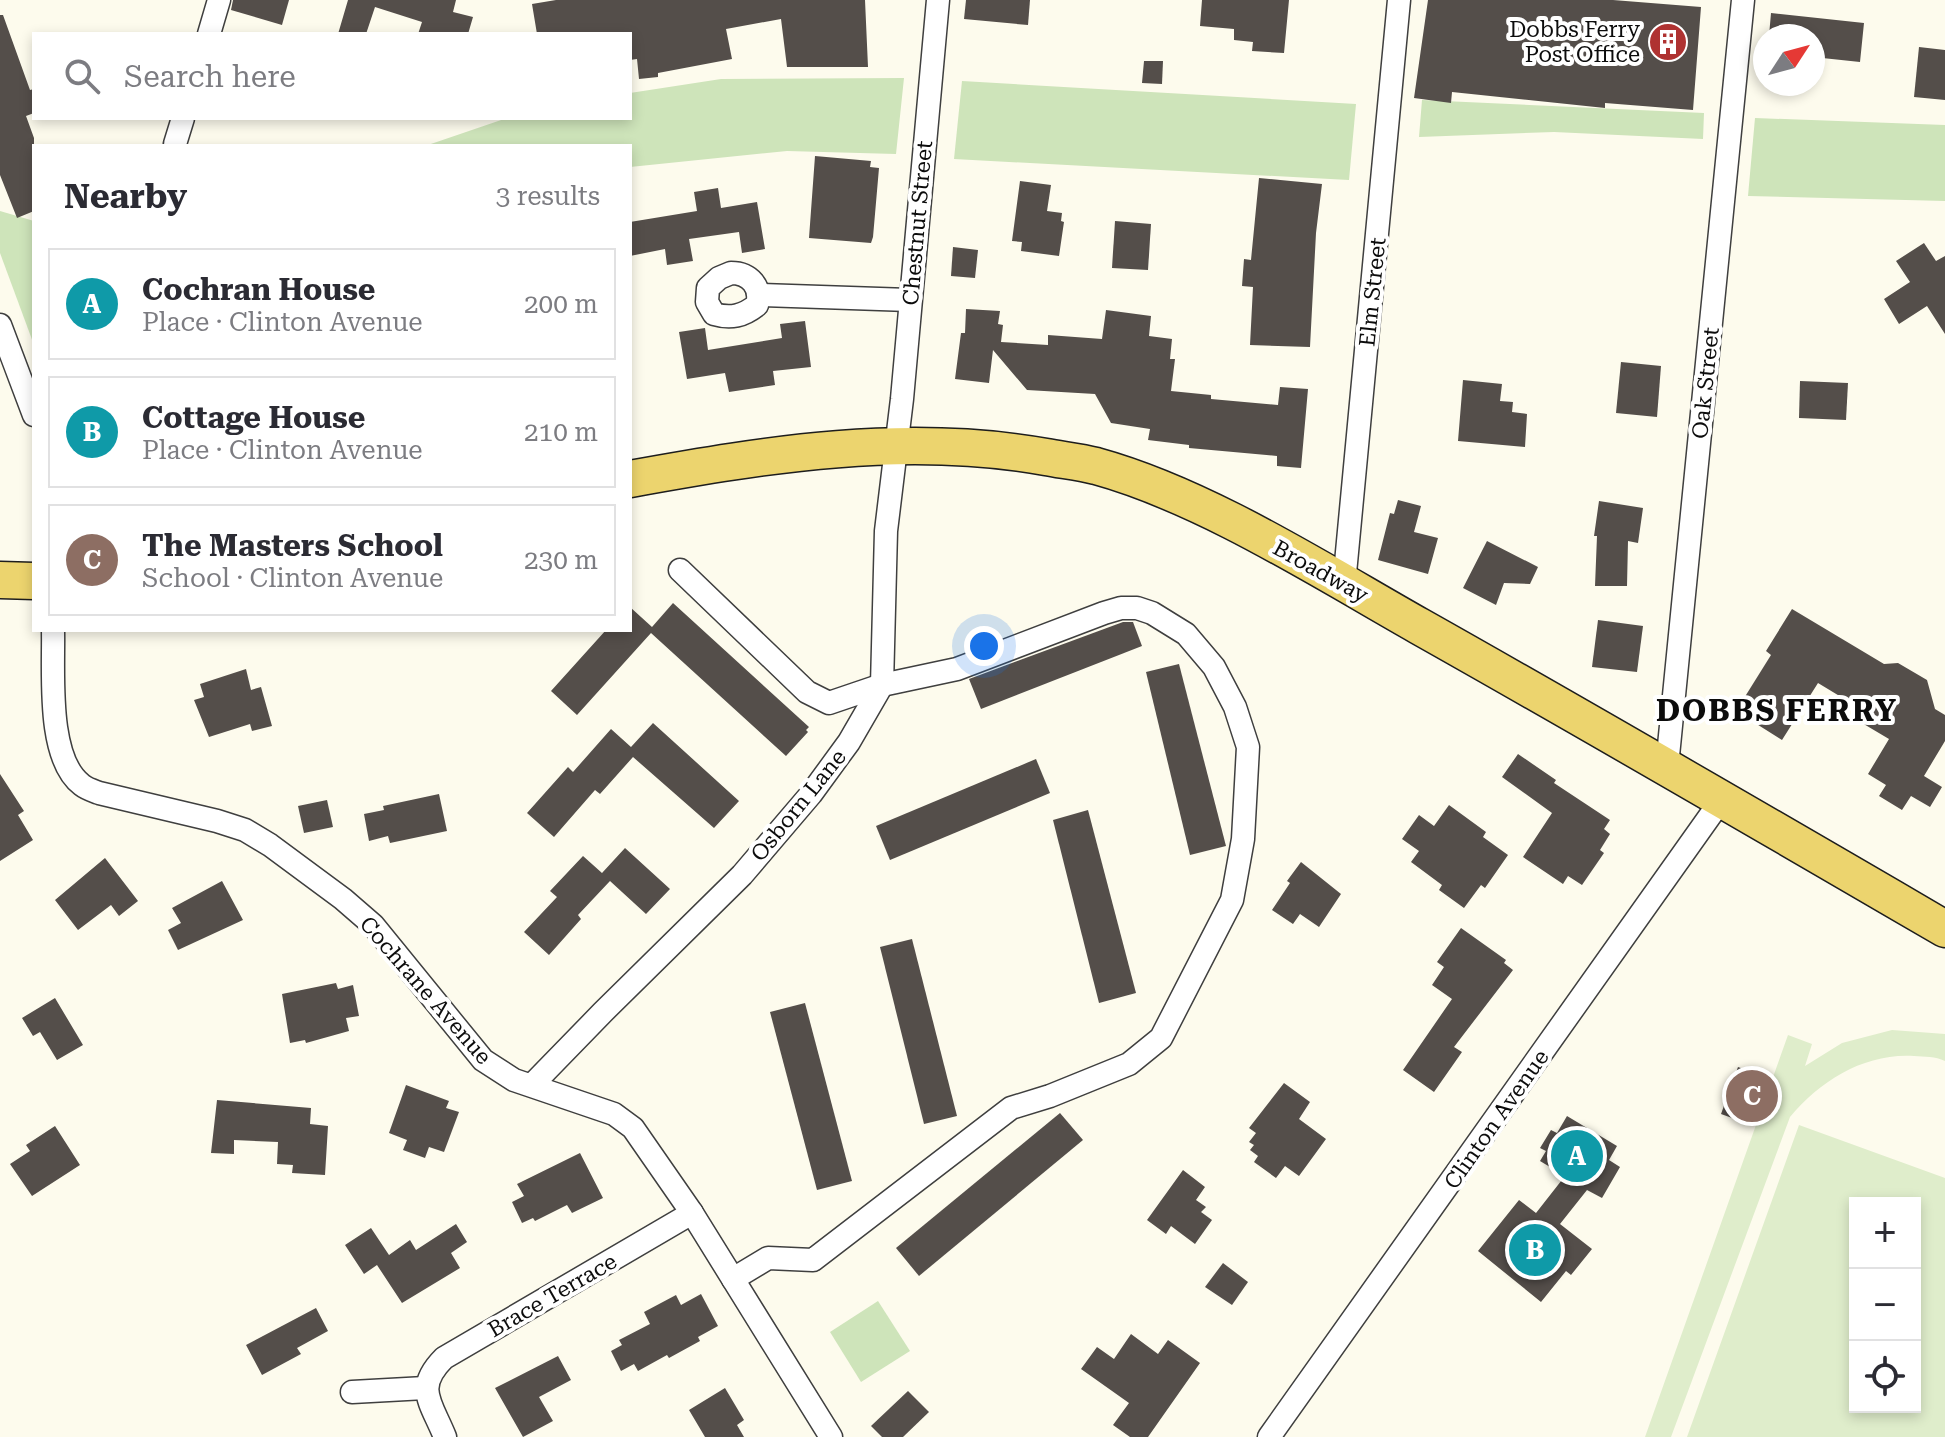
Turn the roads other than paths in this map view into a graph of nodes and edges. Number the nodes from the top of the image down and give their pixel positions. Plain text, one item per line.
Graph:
1 (219, 0) edge
2 (938, 0) edge
3 (1399, 0) edge
4 (1743, 0) edge
5 (210, 32) edge
6 (182, 120) edge
7 (175, 144) dead end
8 (760, 295) dead end
9 (909, 300) junction
10 (0, 325) edge
11 (32, 410) edge
12 (897, 445) junction
13 (632, 479) edge
14 (680, 570) dead end
15 (0, 580) edge
16 (32, 581) edge
17 (1344, 584) junction
18 (53, 632) edge
19 (882, 685) junction
20 (1667, 766) junction
21 (1722, 799) junction
22 (1945, 929) edge
23 (532, 1085) junction
24 (692, 1213) junction
25 (733, 1279) junction
26 (425, 1388) junction
27 (352, 1392) dead end
28 (445, 1437) edge
29 (831, 1437) edge
30 (1269, 1437) edge

1 - 5 street
2 - 9 street, Chestnut Street
3 - 17 street, Elm Street
4 - 20 street, Oak Street
6 - 7 street
8 - 9 street
9 - 12 street, Chestnut Street
10 - 11 street
12 - 13 main road, Broadway
12 - 17 main road, Broadway
12 - 19 street, Osborn Lane
14 - 19 street
15 - 16 main road
17 - 20 main road, Broadway
18 - 23 street, Cochrane Avenue
19 - 23 street, Osborn Lane
19 - 25 street
20 - 21 main road, Broadway
21 - 22 main road, Broadway
21 - 30 street, Clinton Avenue
23 - 24 street, Cochrane Avenue
24 - 25 street, Cochrane Avenue
24 - 26 street, Brace Terrace
25 - 29 street, Cochrane Avenue
26 - 27 street
26 - 28 street

